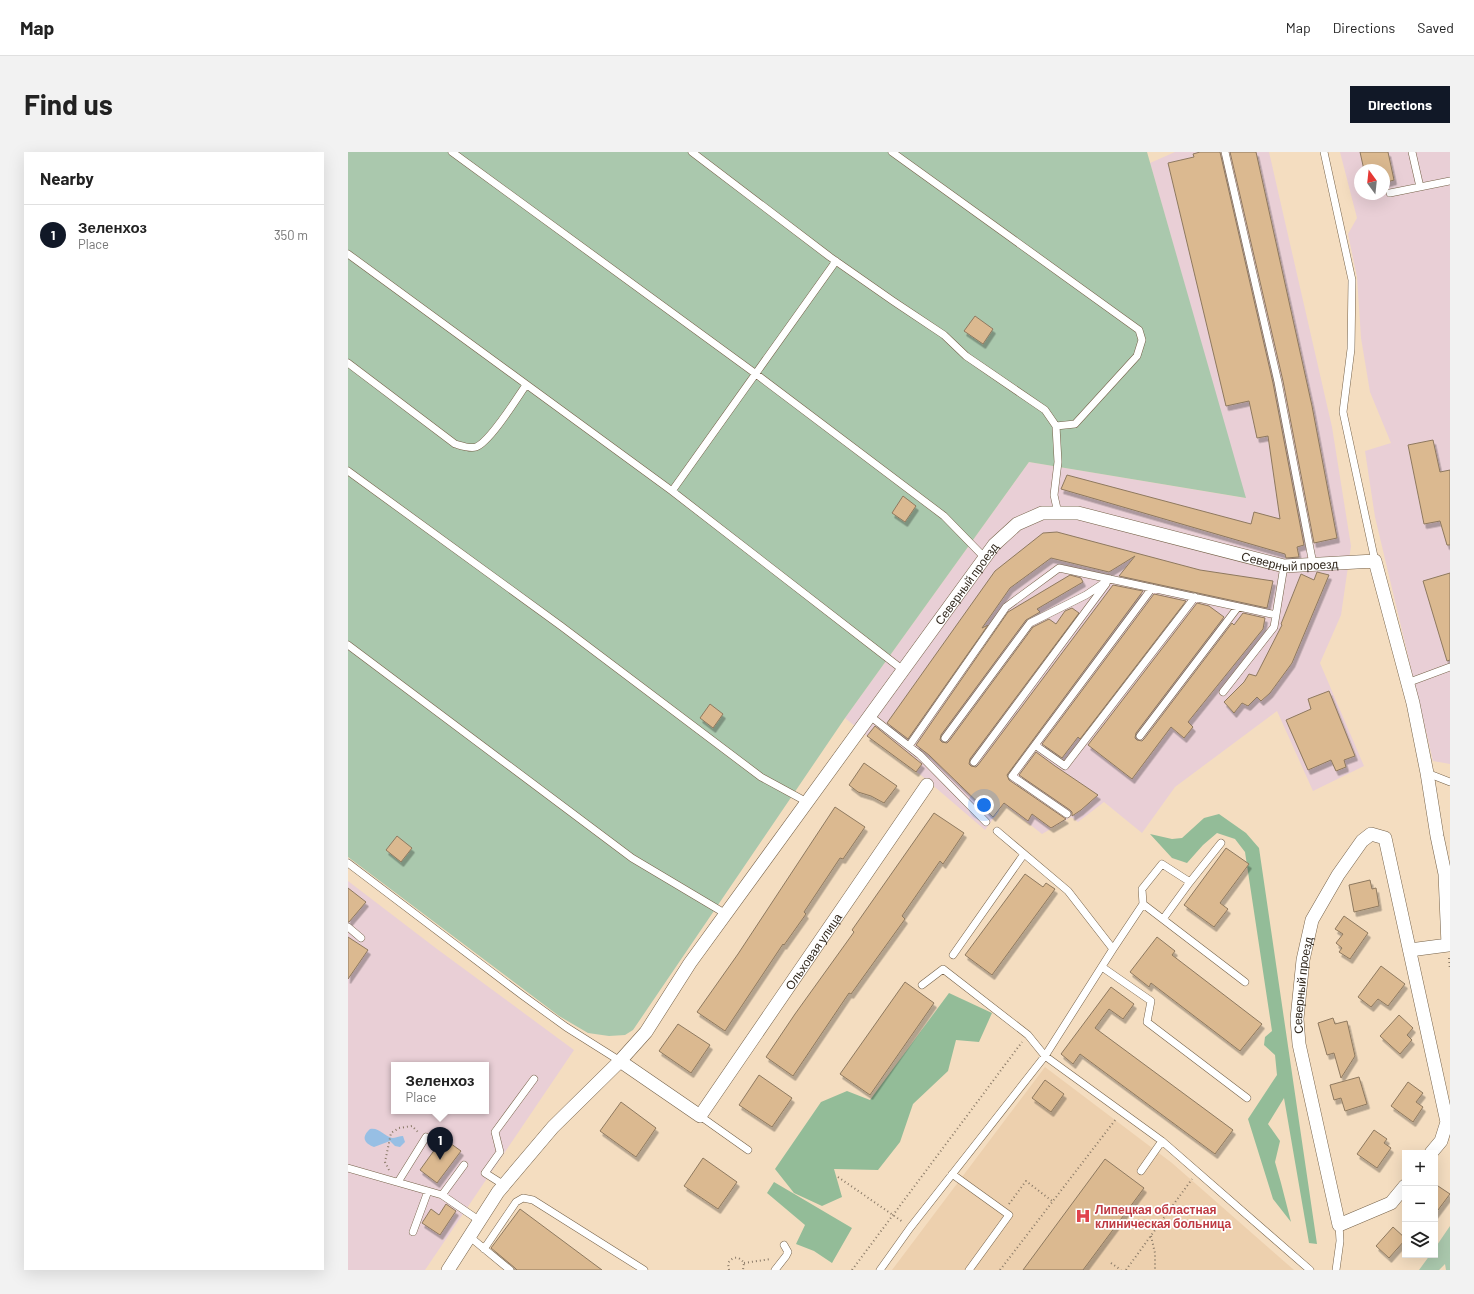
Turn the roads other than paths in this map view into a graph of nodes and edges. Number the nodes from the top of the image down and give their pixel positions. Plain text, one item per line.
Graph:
1 (452, 152) edge
2 (692, 152) edge
3 (892, 152) edge
4 (1224, 152) edge
5 (1324, 152) edge
6 (1412, 152) edge
7 (1450, 181) edge
8 (1420, 187) junction
9 (1390, 193) dead end
10 (348, 254) edge
11 (836, 260) junction
12 (348, 363) edge
13 (756, 374) junction
14 (526, 384) junction
15 (1056, 426) junction
16 (348, 470) edge
17 (672, 491) junction
18 (1058, 513) junction
19 (985, 558) junction
20 (1375, 562) junction
21 (1313, 564) junction
22 (1284, 566) junction
23 (1110, 579) junction
24 (1152, 588) junction
25 (1195, 598) junction
26 (1238, 607) junction
27 (1276, 615) junction
28 (348, 645) edge
29 (1450, 667) edge
30 (903, 670) junction
31 (1407, 682) junction
32 (1223, 692) dead end
33 (872, 712) junction
34 (1140, 736) dead end
35 (945, 738) dead end
36 (1035, 745) junction
37 (909, 746) junction
38 (974, 762) dead end
39 (1427, 773) junction
40 (1450, 782) edge
41 (927, 785) dead end
42 (807, 802) junction
43 (1067, 814) dead end
44 (986, 822) dead end
45 (997, 831) dead end
46 (1221, 843) dead end
47 (1024, 854) junction
48 (348, 864) edge
49 (1190, 882) junction
50 (1143, 904) junction
51 (726, 914) junction
52 (1162, 918) junction
53 (348, 928) edge
54 (361, 938) dead end
55 (1449, 944) edge
56 (1113, 949) junction
57 (1410, 950) junction
58 (953, 955) dead end
59 (1102, 967) junction
60 (1245, 982) dead end
61 (922, 985) dead end
62 (1045, 1056) junction
63 (620, 1061) junction
64 (534, 1079) dead end
65 (1247, 1098) dead end
66 (700, 1116) junction
67 (426, 1138) road end
68 (1162, 1141) junction
69 (748, 1150) dead end
70 (1434, 1150) edge
71 (464, 1165) dead end
72 (348, 1168) edge
73 (1141, 1171) dead end
74 (952, 1174) junction
75 (398, 1182) junction
76 (504, 1185) junction
77 (1402, 1190) edge
78 (428, 1191) junction
79 (442, 1194) junction
80 (480, 1221) junction
81 (1339, 1225) junction
82 (413, 1232) dead end
83 (470, 1237) junction
84 (784, 1245) dead end
85 (484, 1249) junction
86 (500, 1267) edge
87 (448, 1270) edge
88 (510, 1270) edge
89 (644, 1270) edge
90 (775, 1270) edge
91 (880, 1270) edge
92 (969, 1270) edge
93 (1310, 1270) edge
94 (1336, 1270) edge

1 - 13 lane
2 - 11 lane
3 - 15 lane
4 - 21 lane
5 - 20 lane
6 - 8 lane
7 - 8 lane
8 - 9 lane
10 - 14 lane
11 - 13 lane
11 - 15 lane
12 - 14 lane
13 - 17 lane
13 - 19 lane
14 - 17 lane
15 - 18 lane
16 - 42 lane
17 - 30 lane
18 - 19 street, Северный проезд
18 - 22 street, Северный проезд
19 - 30 street, Северный проезд
20 - 21 street, Северный проезд
20 - 31 street
21 - 22 street, Северный проезд
22 - 27 lane
23 - 24 lane
23 - 35 lane
23 - 37 lane
23 - 38 lane
24 - 25 lane
24 - 36 lane
25 - 26 lane
25 - 36 lane
26 - 27 lane
26 - 34 lane
27 - 32 lane
28 - 51 lane
29 - 31 lane
30 - 33 street, Северный проезд
31 - 39 street
33 - 37 lane
33 - 42 street, Северный проезд
36 - 43 lane
37 - 44 lane
39 - 40 lane
39 - 55 street
41 - 66 street, Ольховая улица
42 - 51 street, Северный проезд
45 - 47 lane
46 - 49 lane
47 - 56 lane
47 - 58 lane
48 - 63 lane
49 - 50 lane
49 - 52 lane
50 - 52 lane
50 - 56 lane
51 - 63 street, Северный проезд
52 - 60 lane
53 - 54 lane
55 - 57 street
56 - 59 lane
57 - 70 street, Северный проезд
57 - 81 street, Северный проезд
59 - 62 lane
59 - 65 lane
61 - 62 lane
62 - 68 lane
62 - 74 lane
63 - 66 street
63 - 76 street, Северный проезд
64 - 76 lane
66 - 69 lane
67 - 75 lane
68 - 73 lane
68 - 93 lane
71 - 79 lane
72 - 75 lane
74 - 91 lane
74 - 92 lane
75 - 78 lane
76 - 80 street, Северный проезд
77 - 81 street
78 - 79 lane
78 - 82 lane
79 - 80 lane
80 - 83 street, Северный проезд
81 - 94 lane
83 - 85 lane
83 - 87 street, Северный проезд
84 - 90 lane
85 - 86 lane
85 - 89 lane
86 - 88 lane

